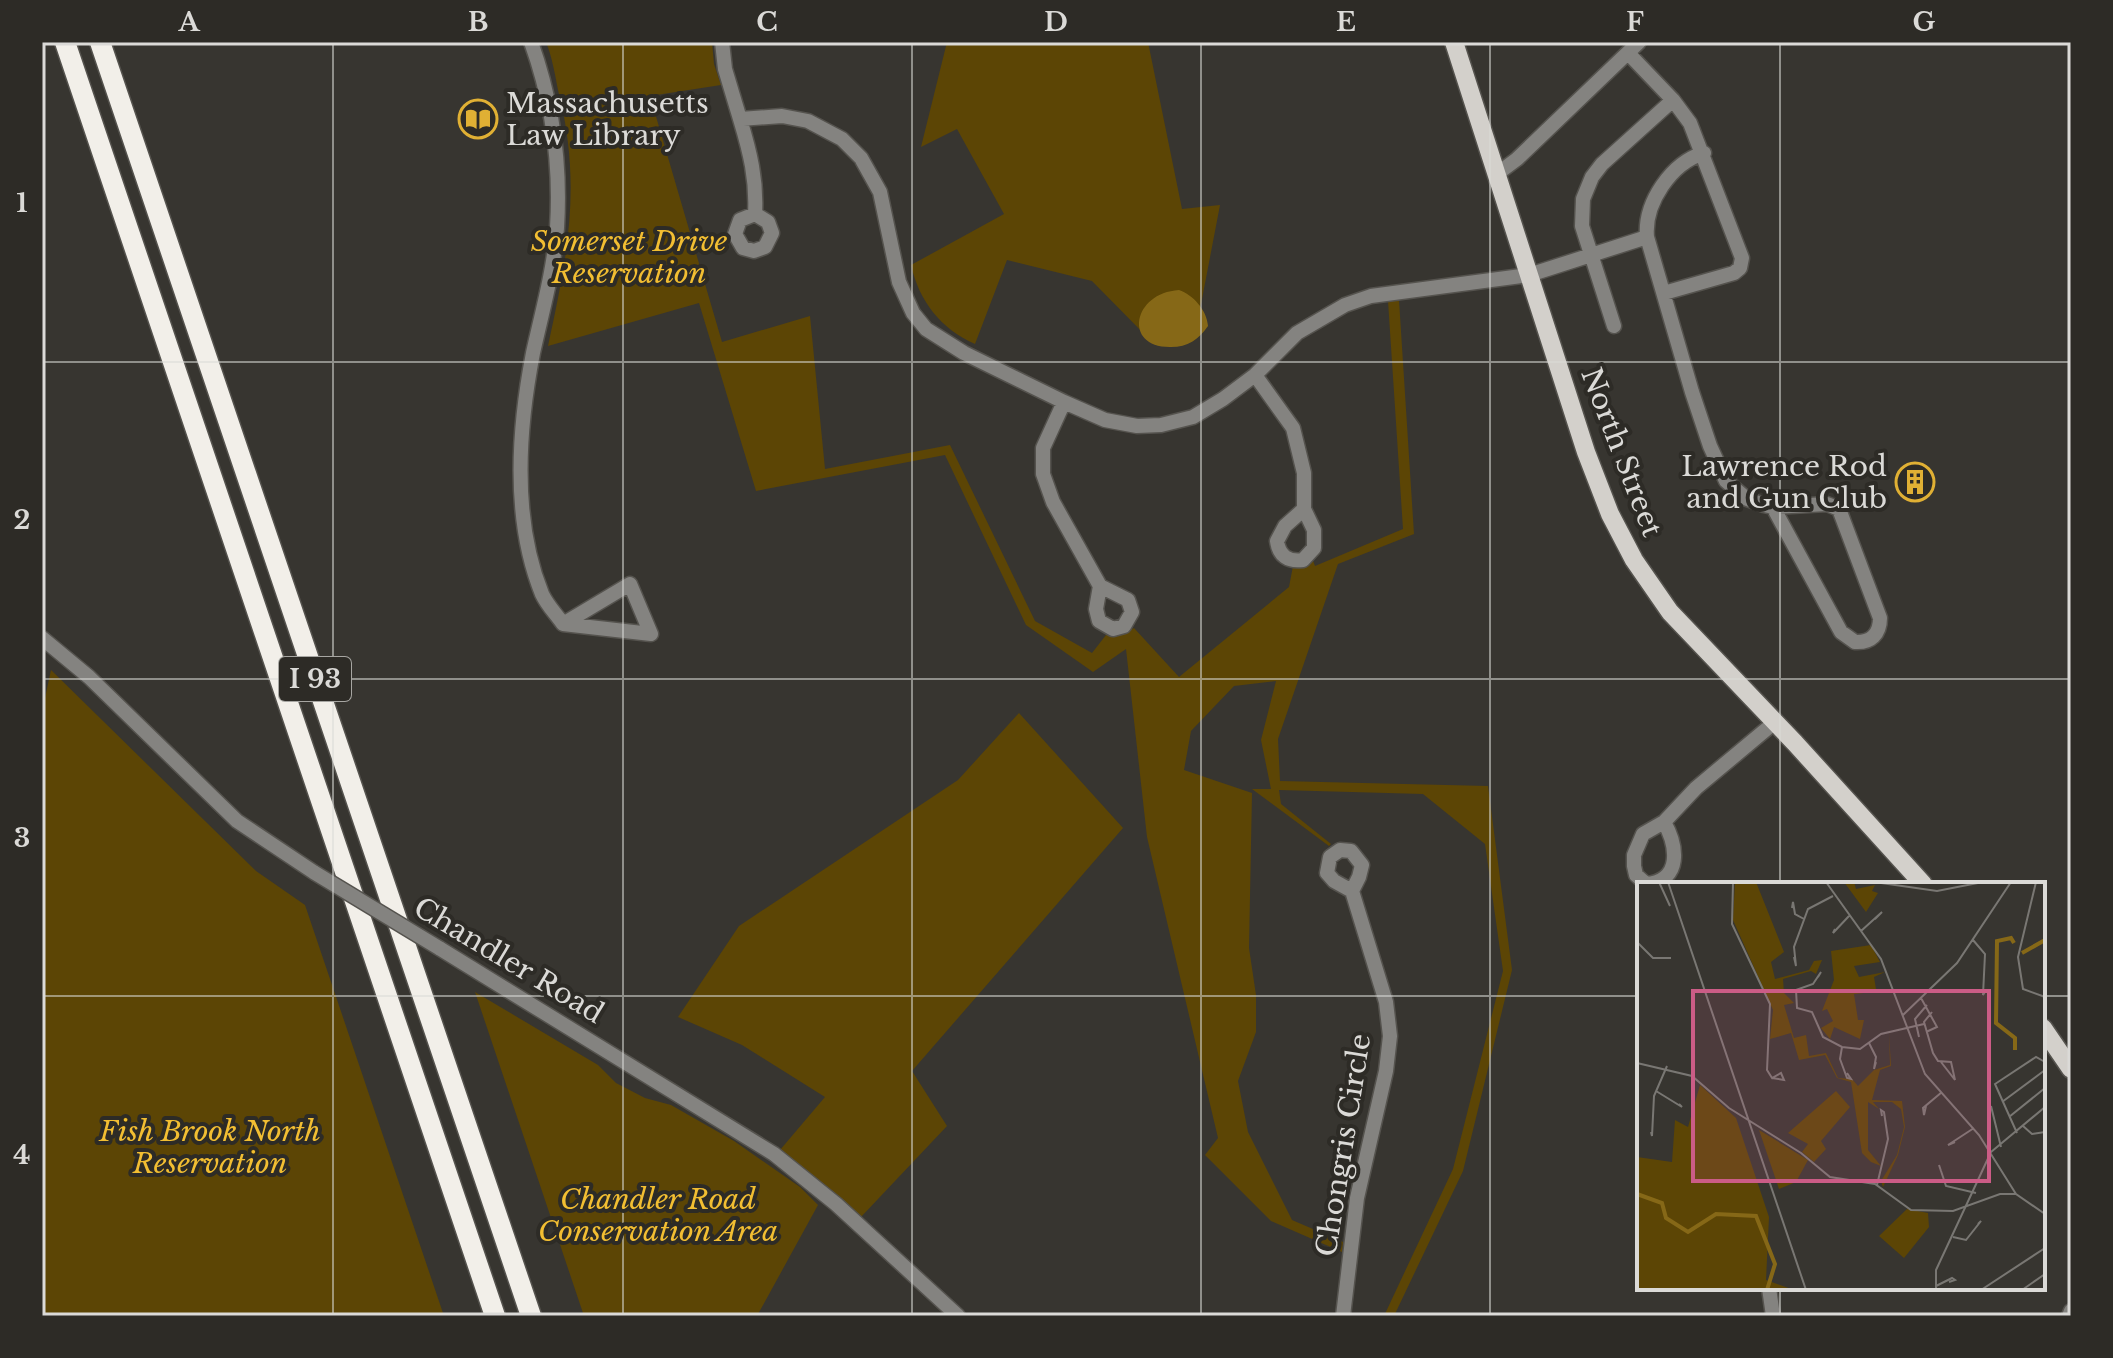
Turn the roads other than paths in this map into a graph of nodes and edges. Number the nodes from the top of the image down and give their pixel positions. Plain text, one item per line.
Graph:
1 (65, 42) edge
2 (100, 42) edge
3 (531, 42) edge
4 (722, 42) edge
5 (1454, 42) edge
6 (1639, 42) edge
7 (1628, 53) junction
8 (1673, 100) junction
9 (740, 119) junction
10 (1704, 153) junction
11 (1497, 174) junction
12 (755, 214) dead end
13 (1647, 237) junction
14 (1591, 255) junction
15 (1529, 275) junction
16 (1664, 293) junction
17 (1614, 326) dead end
18 (1255, 375) junction
19 (1064, 402) junction
20 (1773, 507) junction
21 (1304, 509) dead end
22 (1100, 586) dead end
23 (563, 624) junction
24 (42, 638) edge
25 (1775, 722) junction
26 (1664, 822) dead end
27 (1921, 882) edge
28 (1352, 891) dead end
29 (2045, 1031) edge
30 (2071, 1069) edge
31 (1769, 1290) edge
32 (495, 1316) edge
33 (531, 1316) edge
34 (958, 1316) edge
35 (1343, 1316) edge
36 (1773, 1316) edge

1 - 32 highway, I 93
2 - 33 highway, I 93
3 - 23 street
4 - 9 street
5 - 11 main road, North Street
6 - 7 street
7 - 8 street
7 - 11 street
8 - 10 street
8 - 14 street
9 - 12 street
9 - 19 street
10 - 13 street
10 - 16 street
11 - 15 main road, North Street
13 - 14 street
13 - 16 street
14 - 15 street
14 - 17 street
15 - 18 street
15 - 25 main road, North Street
16 - 20 street
18 - 19 street
18 - 21 street
19 - 22 street
20 - 20 street
23 - 23 street
24 - 34 street, Chandler Road, bridge
25 - 26 street
25 - 27 main road, North Street
28 - 35 street, Chongris Circle
29 - 30 main road
31 - 36 street

